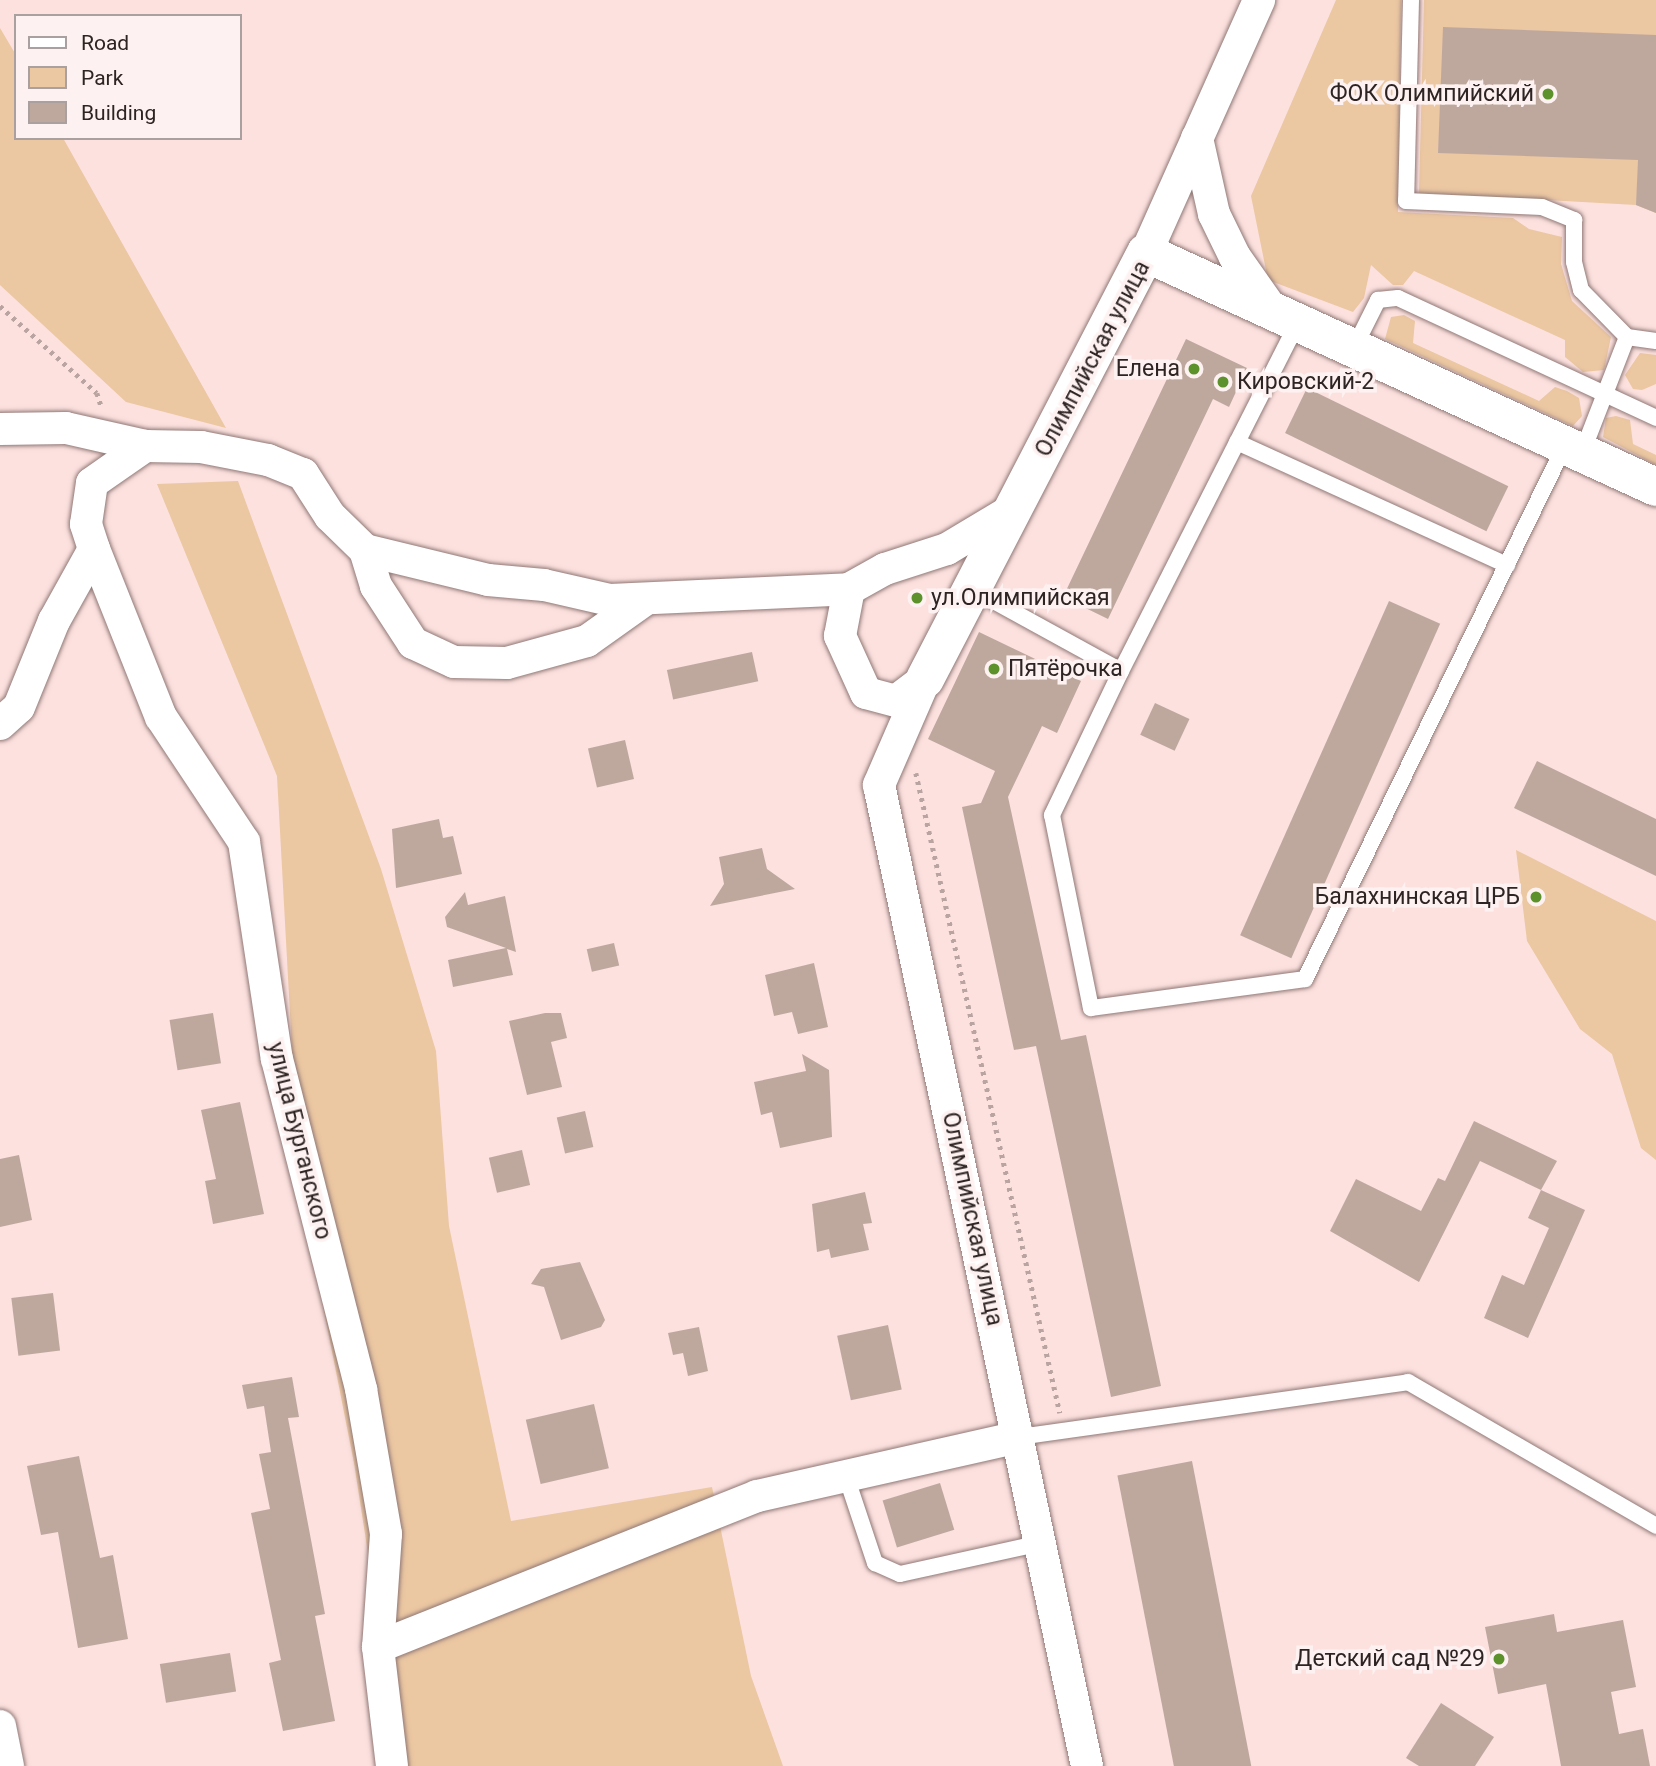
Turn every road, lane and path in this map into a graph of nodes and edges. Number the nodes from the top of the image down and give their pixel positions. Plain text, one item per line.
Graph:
1 (1259, 0) edge
2 (1411, 0) edge
3 (1198, 138) junction
4 (1146, 253) junction
5 (0, 306) edge
6 (1285, 317) junction
7 (1627, 337) junction
8 (1656, 341) edge
9 (1354, 348) junction
10 (1607, 395) junction
11 (1656, 418) edge
12 (0, 429) edge
13 (111, 438) junction
14 (1237, 442) junction
15 (145, 446) junction
16 (1574, 449) junction
17 (1656, 487) edge
18 (1012, 510) junction
19 (94, 549) junction
20 (365, 550) junction
21 (1507, 565) junction
22 (849, 589) junction
23 (972, 589) junction
24 (646, 599) junction
25 (1121, 671) junction
26 (925, 679) junction
27 (0, 724) edge
28 (905, 724) junction
29 (1063, 1427) junction
30 (1019, 1437) junction
31 (846, 1476) junction
32 (1656, 1526) edge
33 (1041, 1543) junction
34 (379, 1647) junction
35 (0, 1726) edge
36 (8, 1766) edge
37 (392, 1766) edge
38 (1087, 1766) edge

1 - 3 street
2 - 7 lane
3 - 4 street
3 - 6 street
4 - 6 street, Олимпийская улица
4 - 18 street, Олимпийская улица
5 - 13 path
6 - 9 street, Олимпийская улица
6 - 14 lane
7 - 8 lane
7 - 10 lane
9 - 10 lane
9 - 16 street, Олимпийская улица
10 - 11 lane
10 - 16 lane
12 - 13 street
13 - 15 street
14 - 21 lane
14 - 25 lane
15 - 19 street, улица Бурганского
15 - 20 street
16 - 17 street, Олимпийская улица
16 - 21 lane
18 - 22 street
18 - 23 street, Олимпийская улица
19 - 27 street
19 - 34 street, улица Бурганского
20 - 24 street
20 - 24 street
21 - 25 lane
22 - 24 street
22 - 26 street, Олимпийская улица
23 - 25 lane
23 - 26 street, Олимпийская улица
26 - 28 street, Олимпийская улица
28 - 29 path
28 - 30 street, Олимпийская улица
29 - 30 lane
29 - 32 lane
30 - 31 street
30 - 33 street, Олимпийская улица
31 - 33 lane
31 - 34 street
33 - 38 street, Олимпийская улица
34 - 37 street, улица Бурганского
35 - 36 street

